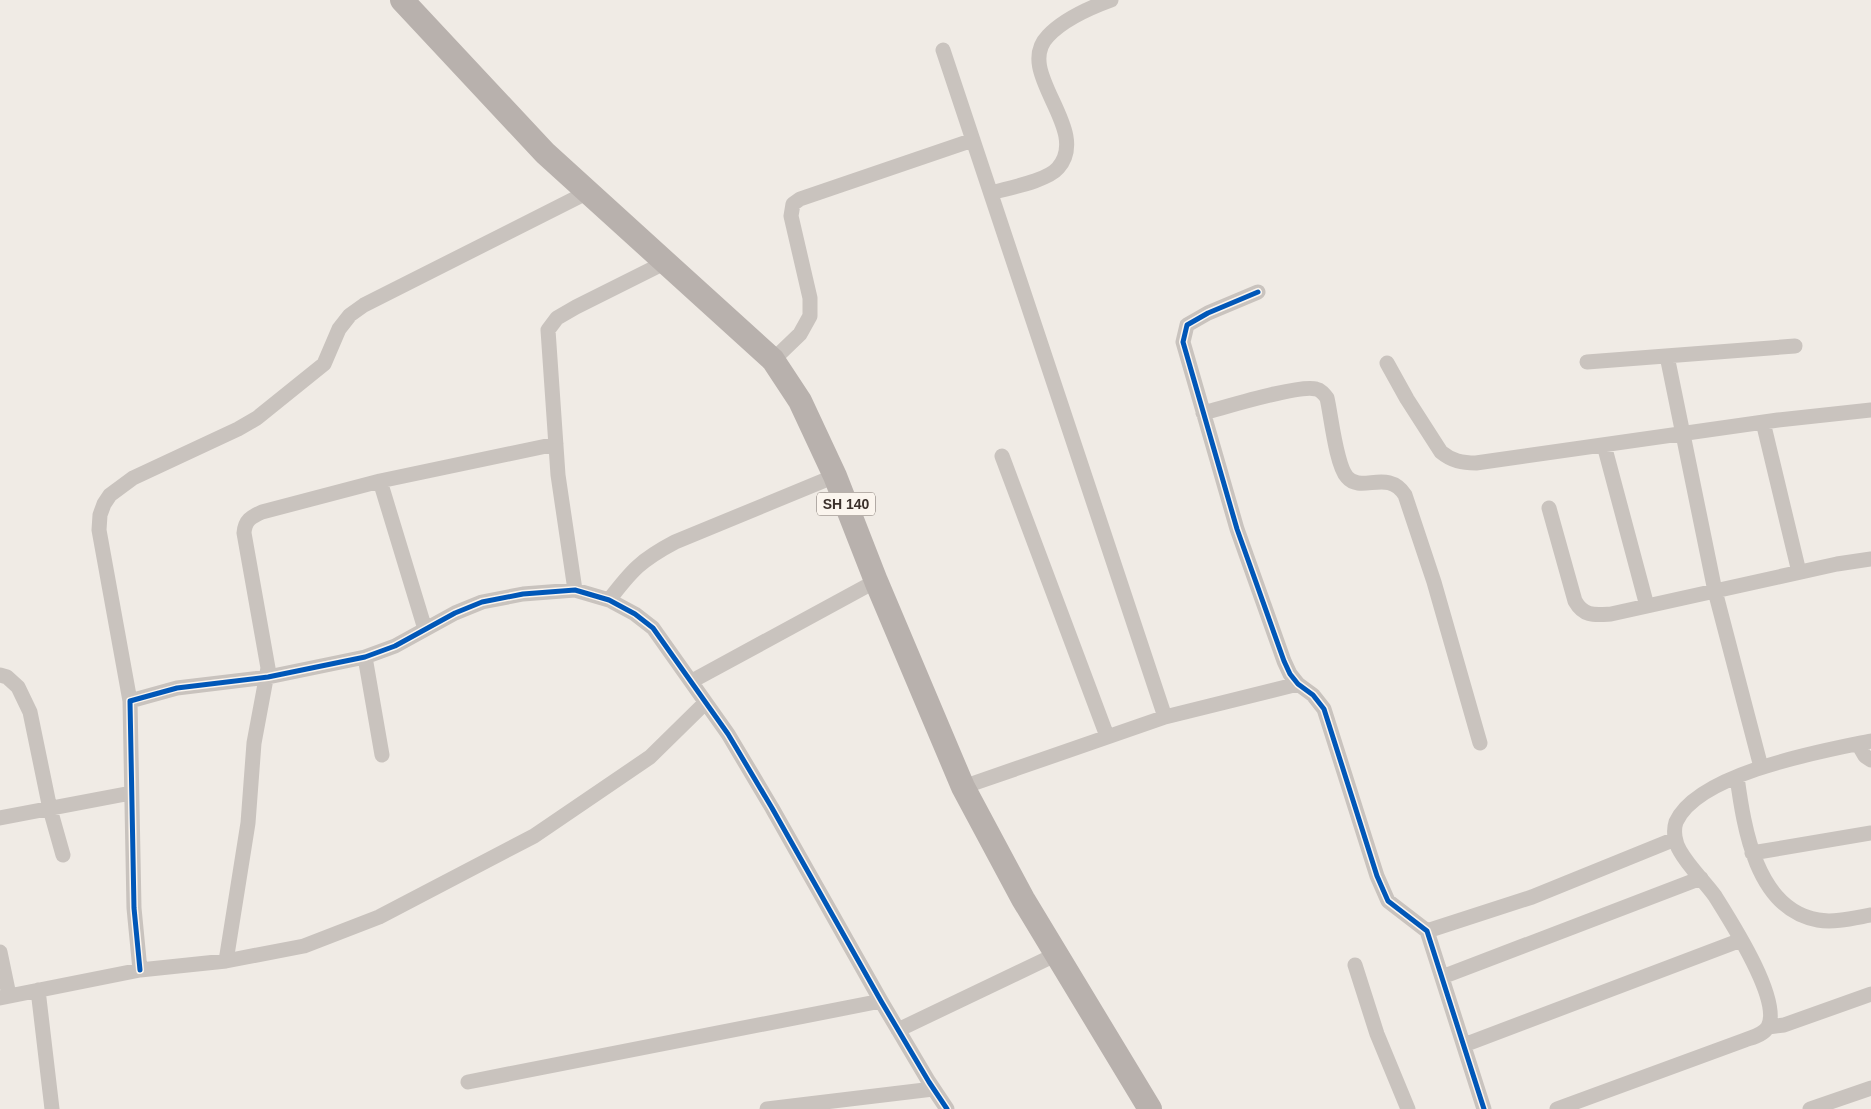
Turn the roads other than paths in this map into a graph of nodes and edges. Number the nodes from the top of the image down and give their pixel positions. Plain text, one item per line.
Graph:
1 (402, 0) edge
2 (1111, 0) edge
3 (943, 50) dead end
4 (973, 140) junction
5 (588, 192) junction
6 (991, 193) junction
7 (666, 262) junction
8 (1258, 292) dead end
9 (1795, 346) dead end
10 (1667, 356) junction
11 (772, 360) junction
12 (1588, 362) dead end
13 (1387, 363) dead end
14 (1871, 410) edge
15 (1203, 413) junction
16 (1764, 422) junction
17 (1683, 434) junction
18 (556, 444) junction
19 (1604, 445) junction
20 (1002, 456) dead end
21 (835, 476) junction
22 (380, 481) junction
23 (1548, 508) dead end
24 (1871, 559) edge
25 (1800, 572) junction
26 (876, 580) junction
27 (575, 590) junction
28 (1715, 590) junction
29 (609, 600) junction
30 (1647, 606) junction
31 (425, 629) junction
32 (365, 658) junction
33 (0, 675) edge
34 (268, 677) junction
35 (692, 681) junction
36 (1298, 684) junction
37 (130, 701) junction
38 (705, 703) junction
39 (1165, 717) junction
40 (1107, 736) junction
41 (1864, 742) edge
42 (1480, 743) dead end
43 (382, 755) dead end
44 (1871, 760) edge
45 (1761, 767) junction
46 (1737, 777) junction
47 (962, 786) junction
48 (132, 793) junction
49 (50, 809) junction
50 (0, 818) edge
51 (1871, 833) edge
52 (1674, 839) junction
53 (1752, 853) junction
54 (63, 855) dead end
55 (1701, 878) junction
56 (1871, 915) edge
57 (1427, 932) junction
58 (1742, 940) junction
59 (0, 952) edge
60 (1056, 954) junction
61 (226, 961) junction
62 (1354, 964) dead end
63 (140, 970) junction
64 (1442, 977) junction
65 (38, 990) junction
66 (1871, 994) edge
67 (4, 996) edge
68 (881, 1001) junction
69 (1768, 1027) junction
70 (898, 1030) junction
71 (1464, 1045) junction
72 (468, 1082) dead end
73 (1871, 1088) edge
74 (933, 1089) junction
75 (52, 1109) edge
76 (767, 1109) edge
77 (947, 1109) edge
78 (1150, 1109) edge
79 (1408, 1109) edge
80 (1484, 1109) edge
81 (1557, 1109) edge
82 (1810, 1109) edge

1 - 5 main road, SH 140
2 - 6 street
3 - 4 street
4 - 6 street
4 - 11 street
5 - 7 main road, SH 140
5 - 37 street
6 - 39 street
7 - 11 main road, SH 140
7 - 18 street
8 - 15 street
9 - 10 street
10 - 12 street
10 - 17 street
11 - 21 main road, SH 140
13 - 19 street
14 - 16 street
15 - 36 street
15 - 42 street
16 - 17 street
16 - 25 street
17 - 19 street
17 - 28 street
18 - 22 street
18 - 27 street
19 - 30 street
20 - 40 street
21 - 26 main road, SH 140
21 - 29 street
22 - 31 street
22 - 34 street
23 - 30 street
24 - 25 street
25 - 28 street
26 - 35 street
26 - 47 main road, SH 140
27 - 29 street
27 - 31 street
28 - 30 street
28 - 45 street
29 - 35 street
31 - 32 street
32 - 34 street
32 - 43 street
33 - 49 street
34 - 37 street
34 - 61 street
35 - 38 street
36 - 39 street
36 - 57 street
37 - 48 street
38 - 61 street
38 - 68 street
39 - 40 street
40 - 47 street
41 - 44 street
41 - 45 street
45 - 46 street
46 - 52 street
46 - 53 street
47 - 60 main road, SH 140
48 - 49 street
48 - 63 street
49 - 50 street
49 - 54 street
51 - 53 street
52 - 55 street
52 - 57 street
53 - 56 street
55 - 58 street
55 - 64 street
57 - 64 street
58 - 69 street
58 - 71 street
59 - 67 street
60 - 70 street
60 - 78 main road, SH 140
61 - 63 street
62 - 79 street
63 - 65 street
64 - 71 street
65 - 67 street
65 - 75 street
66 - 69 street
68 - 70 street
68 - 72 street
69 - 81 street
70 - 74 street
71 - 80 street
73 - 82 street
74 - 76 street
74 - 77 street

